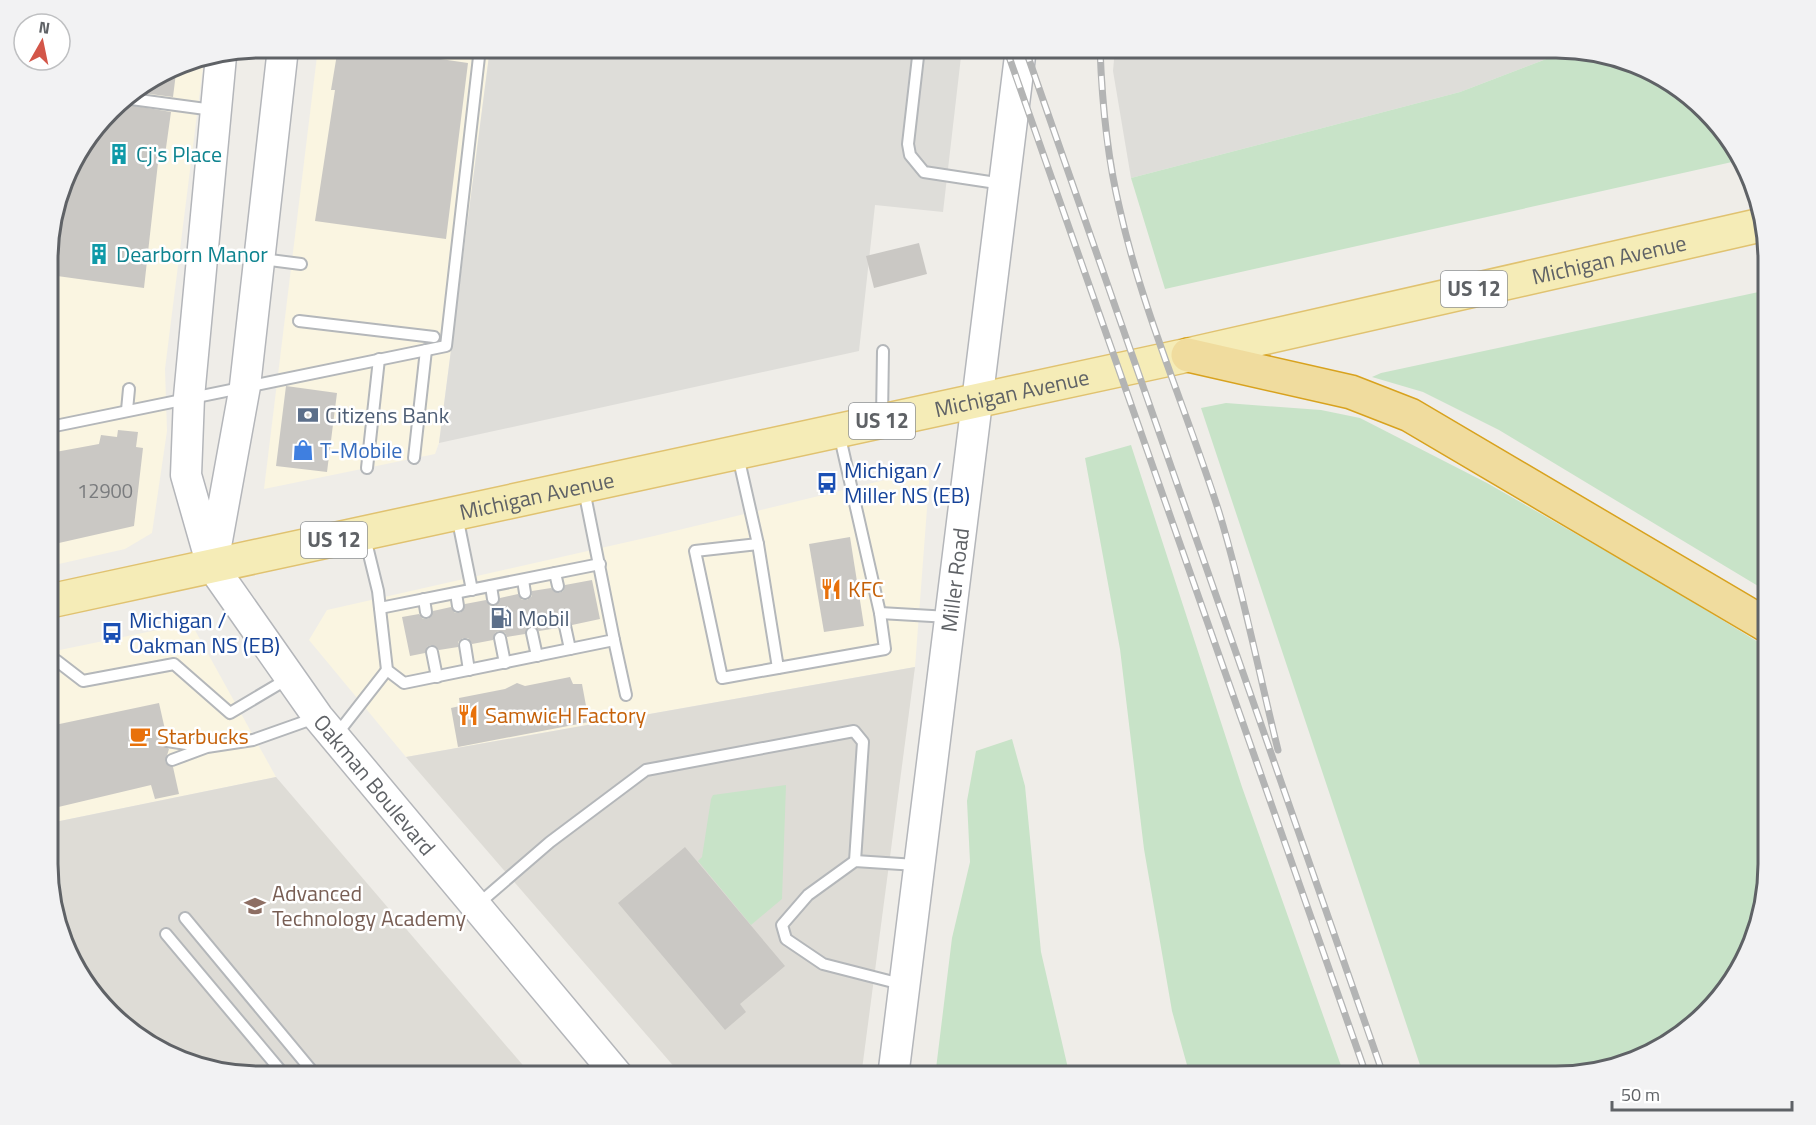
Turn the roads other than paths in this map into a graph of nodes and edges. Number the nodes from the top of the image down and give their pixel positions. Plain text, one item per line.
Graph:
1 (277, 58) edge
2 (479, 58) edge
3 (918, 58) edge
4 (1020, 58) edge
5 (220, 63) edge
6 (137, 100) edge
7 (216, 110) junction
8 (1004, 185) junction
9 (1755, 226) edge
10 (259, 258) junction
11 (301, 264) dead end
12 (440, 280) dead end
13 (453, 282) junction
14 (299, 321) dead end
15 (434, 337) dead end
16 (426, 350) junction
17 (883, 351) dead end
18 (1188, 355) junction
19 (378, 359) junction
20 (245, 386) junction
21 (129, 389) dead end
22 (189, 397) junction
23 (977, 401) junction
24 (127, 410) junction
25 (882, 421) junction
26 (58, 425) edge
27 (838, 431) junction
28 (737, 453) junction
29 (414, 458) dead end
30 (367, 468) dead end
31 (583, 486) junction
32 (457, 513) junction
33 (364, 533) junction
34 (758, 544) junction
35 (600, 564) junction
36 (212, 566) junction
37 (555, 573) junction
38 (523, 580) junction
39 (491, 586) junction
40 (558, 586) dead end
41 (472, 590) junction
42 (456, 593) junction
43 (525, 593) dead end
44 (424, 598) junction
45 (58, 599) edge
46 (493, 599) dead end
47 (458, 606) dead end
48 (380, 608) junction
49 (426, 612) dead end
50 (880, 613) junction
51 (950, 617) junction
52 (1757, 620) edge
53 (566, 626) dead end
54 (532, 633) dead end
55 (500, 639) dead end
56 (614, 640) junction
57 (465, 645) dead end
58 (570, 649) junction
59 (432, 652) dead end
60 (537, 656) junction
61 (58, 662) edge
62 (505, 663) junction
63 (778, 668) junction
64 (387, 670) junction
65 (469, 670) junction
66 (290, 677) junction
67 (436, 677) junction
68 (626, 695) dead end
69 (326, 727) junction
70 (167, 741) dead end
71 (207, 747) junction
72 (172, 760) dead end
73 (855, 861) junction
74 (920, 865) junction
75 (477, 905) junction
76 (185, 918) dead end
77 (166, 934) dead end
78 (905, 985) junction
79 (277, 1066) edge
80 (308, 1066) edge
81 (610, 1066) edge
82 (894, 1066) edge

1 - 10 street
2 - 13 lane
3 - 8 lane
4 - 8 street, Miller Road
5 - 7 street, Oakman Boulevard
6 - 7 lane
7 - 22 street, Oakman Boulevard
8 - 23 street, Miller Road
9 - 18 main road, Michigan Avenue / US 12
10 - 11 lane
10 - 20 street
12 - 13 lane
13 - 16 lane
14 - 15 lane
16 - 19 lane
16 - 29 lane
17 - 25 lane
18 - 23 main road, Michigan Avenue / US 12
18 - 52 highway
19 - 20 lane
19 - 30 lane
20 - 22 lane
20 - 36 street
21 - 24 lane
22 - 24 lane
22 - 36 street, Oakman Boulevard
23 - 25 main road, Michigan Avenue / US 12
23 - 51 street, Miller Road
24 - 26 lane
25 - 27 main road, Michigan Avenue / US 12
27 - 28 main road, Michigan Avenue / US 12
27 - 50 lane
28 - 31 main road, Michigan Avenue / US 12
28 - 34 lane
31 - 32 main road, Michigan Avenue / US 12
31 - 35 lane
32 - 33 main road, Michigan Avenue / US 12
32 - 41 lane
33 - 36 main road, Michigan Avenue / US 12
33 - 48 lane
34 - 63 lane
34 - 63 lane
35 - 37 lane
35 - 56 lane
36 - 45 main road, Michigan Avenue / US 12
36 - 66 street, Oakman Boulevard
37 - 38 lane
37 - 40 lane
38 - 39 lane
38 - 43 lane
39 - 41 lane
39 - 46 lane
41 - 42 lane
42 - 44 lane
42 - 47 lane
44 - 48 lane
44 - 49 lane
48 - 64 lane
50 - 51 lane
50 - 63 lane
51 - 74 street, Miller Road
53 - 58 lane
54 - 60 lane
55 - 62 lane
56 - 58 lane
56 - 68 lane
57 - 65 lane
58 - 60 lane
59 - 67 lane
60 - 62 lane
61 - 66 lane
62 - 65 lane
64 - 67 lane
64 - 69 lane
65 - 67 lane
66 - 69 street, Oakman Boulevard
69 - 71 lane
69 - 75 street, Oakman Boulevard
70 - 71 lane
71 - 72 lane
73 - 74 lane
73 - 75 lane
73 - 78 lane
74 - 78 street, Miller Road
75 - 81 street, Oakman Boulevard
76 - 80 lane
77 - 79 lane
78 - 82 street, Miller Road

